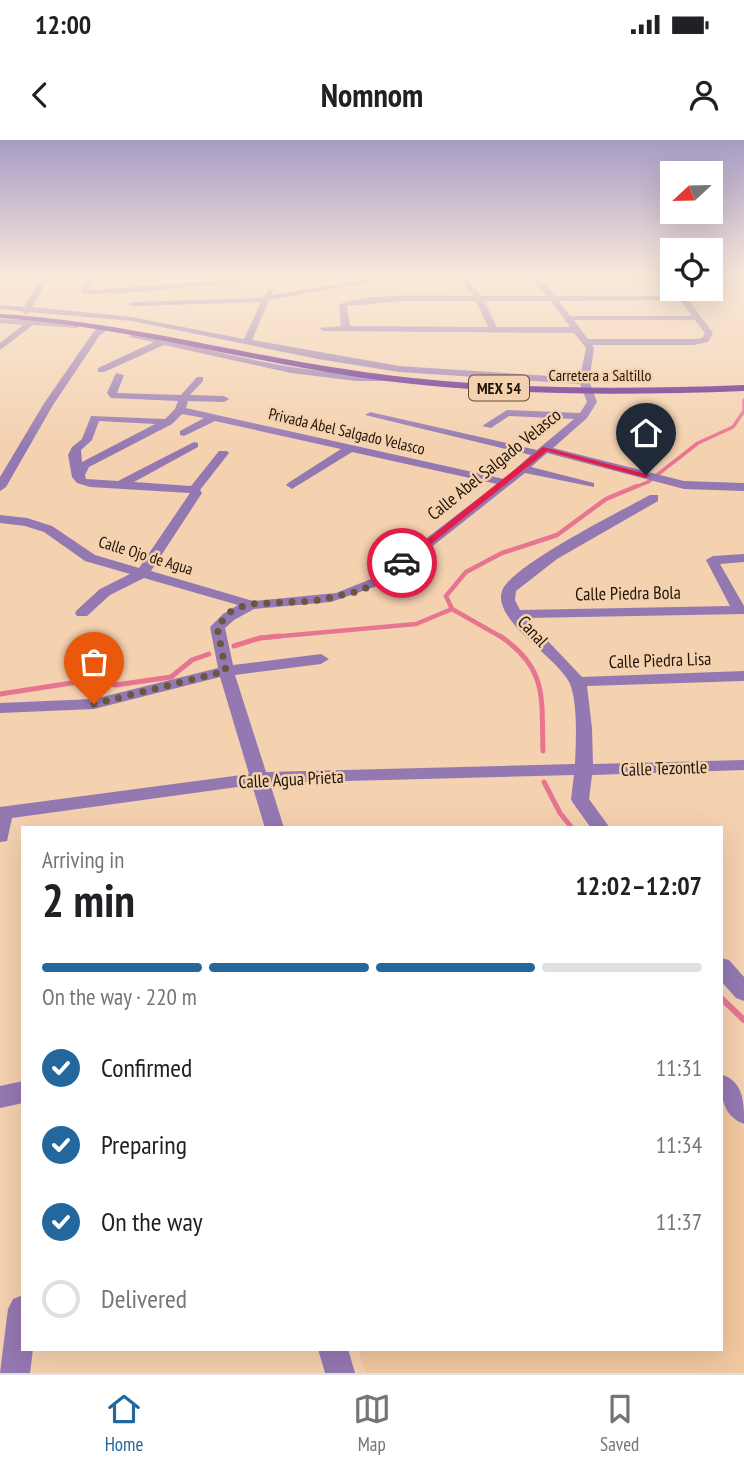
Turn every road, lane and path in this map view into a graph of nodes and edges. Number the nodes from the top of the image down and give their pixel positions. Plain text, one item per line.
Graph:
1 (16, 334) edge
2 (96, 334) edge
3 (142, 334) edge
4 (152, 334) edge
5 (185, 334) edge
6 (207, 334) edge
7 (250, 334) edge
8 (577, 334) edge
9 (709, 334) edge
10 (165, 341) junction
11 (247, 341) junction
12 (584, 342) junction
13 (1, 345) edge
14 (338, 347) dead end
15 (336, 359) junction
16 (101, 370) dead end
17 (119, 375) dead end
18 (388, 378) junction
19 (200, 379) dead end
20 (742, 384) edge
21 (586, 387) junction
22 (693, 390) junction
23 (744, 396) edge
24 (185, 398) junction
25 (224, 399) dead end
26 (180, 410) junction
27 (370, 415) dead end
28 (583, 416) junction
29 (214, 418) junction
30 (169, 422) junction
31 (487, 426) dead end
32 (184, 433) dead end
33 (194, 446) dead end
34 (351, 448) junction
35 (542, 451) junction
36 (223, 453) dead end
37 (523, 468) junction
38 (78, 477) junction
39 (506, 483) junction
40 (120, 485) junction
41 (292, 485) dead end
42 (590, 485) dead end
43 (0, 487) edge
44 (742, 488) edge
45 (194, 490) junction
46 (654, 498) dead end
47 (0, 519) edge
48 (744, 558) edge
49 (143, 573) junction
50 (248, 604) junction
51 (742, 611) edge
52 (82, 613) dead end
53 (516, 614) junction
54 (321, 659) dead end
55 (226, 671) junction
56 (744, 676) edge
57 (578, 682) junction
58 (0, 708) edge
59 (744, 765) edge
60 (585, 771) junction
61 (261, 778) junction
62 (2, 813) edge
63 (274, 826) edge
64 (600, 826) edge
65 (0, 836) edge
66 (723, 968) edge
67 (744, 992) edge
68 (723, 1087) edge
69 (21, 1092) edge
70 (0, 1097) edge
71 (744, 1113) edge
72 (21, 1325) edge
73 (334, 1351) edge
74 (15, 1373) edge
75 (340, 1373) edge

1 - 13 street
2 - 43 street
3 - 10 street
4 - 18 main road, Carretera a Saltillo / MEX 54
5 - 21 main road, Carretera a Saltillo / MEX 54
6 - 11 street
7 - 11 street
8 - 12 street
9 - 12 street
10 - 16 street
10 - 18 street
11 - 15 street
12 - 21 street
14 - 15 street
15 - 21 street
17 - 24 street
18 - 21 main road, Carretera a Saltillo / MEX 54
19 - 24 street
20 - 22 main road, Carretera a Saltillo / MEX 54
21 - 22 main road, Carretera a Saltillo / MEX 54
21 - 22 main road, Carretera a Saltillo / MEX 54
21 - 28 street, Calle Abel Salgado Velasco
22 - 23 main road
24 - 25 street
24 - 26 street
26 - 29 street, Privada Abel Salgado Velasco
26 - 30 street
27 - 35 street
28 - 31 street
28 - 35 street, Calle Abel Salgado Velasco
29 - 32 street
29 - 34 street, Privada Abel Salgado Velasco
30 - 38 street
30 - 38 street
33 - 40 street
34 - 39 street, Privada Abel Salgado Velasco
34 - 41 street
35 - 37 street, Calle Abel Salgado Velasco
35 - 44 street
36 - 45 street
37 - 39 street, Calle Abel Salgado Velasco
37 - 42 street
38 - 40 street
39 - 50 street, Calle Abel Salgado Velasco
40 - 45 street
45 - 49 street
46 - 53 street, Canal
47 - 49 street, Calle Ojo de Agua
48 - 51 street, Calle Piedra Bola
49 - 50 street, Calle Ojo de Agua
49 - 52 street
50 - 55 street
51 - 53 street, Calle Piedra Bola
53 - 57 street, Canal
54 - 55 street
55 - 58 street
55 - 61 street
56 - 57 street, Calle Piedra Lisa
57 - 60 street
59 - 60 street, Calle Tezontle
60 - 61 street, Calle Agua Prieta
60 - 64 street
61 - 62 street, Calle Agua Prieta
61 - 63 street
62 - 65 street
66 - 67 street
68 - 71 street
69 - 70 street
72 - 74 street
73 - 75 street

